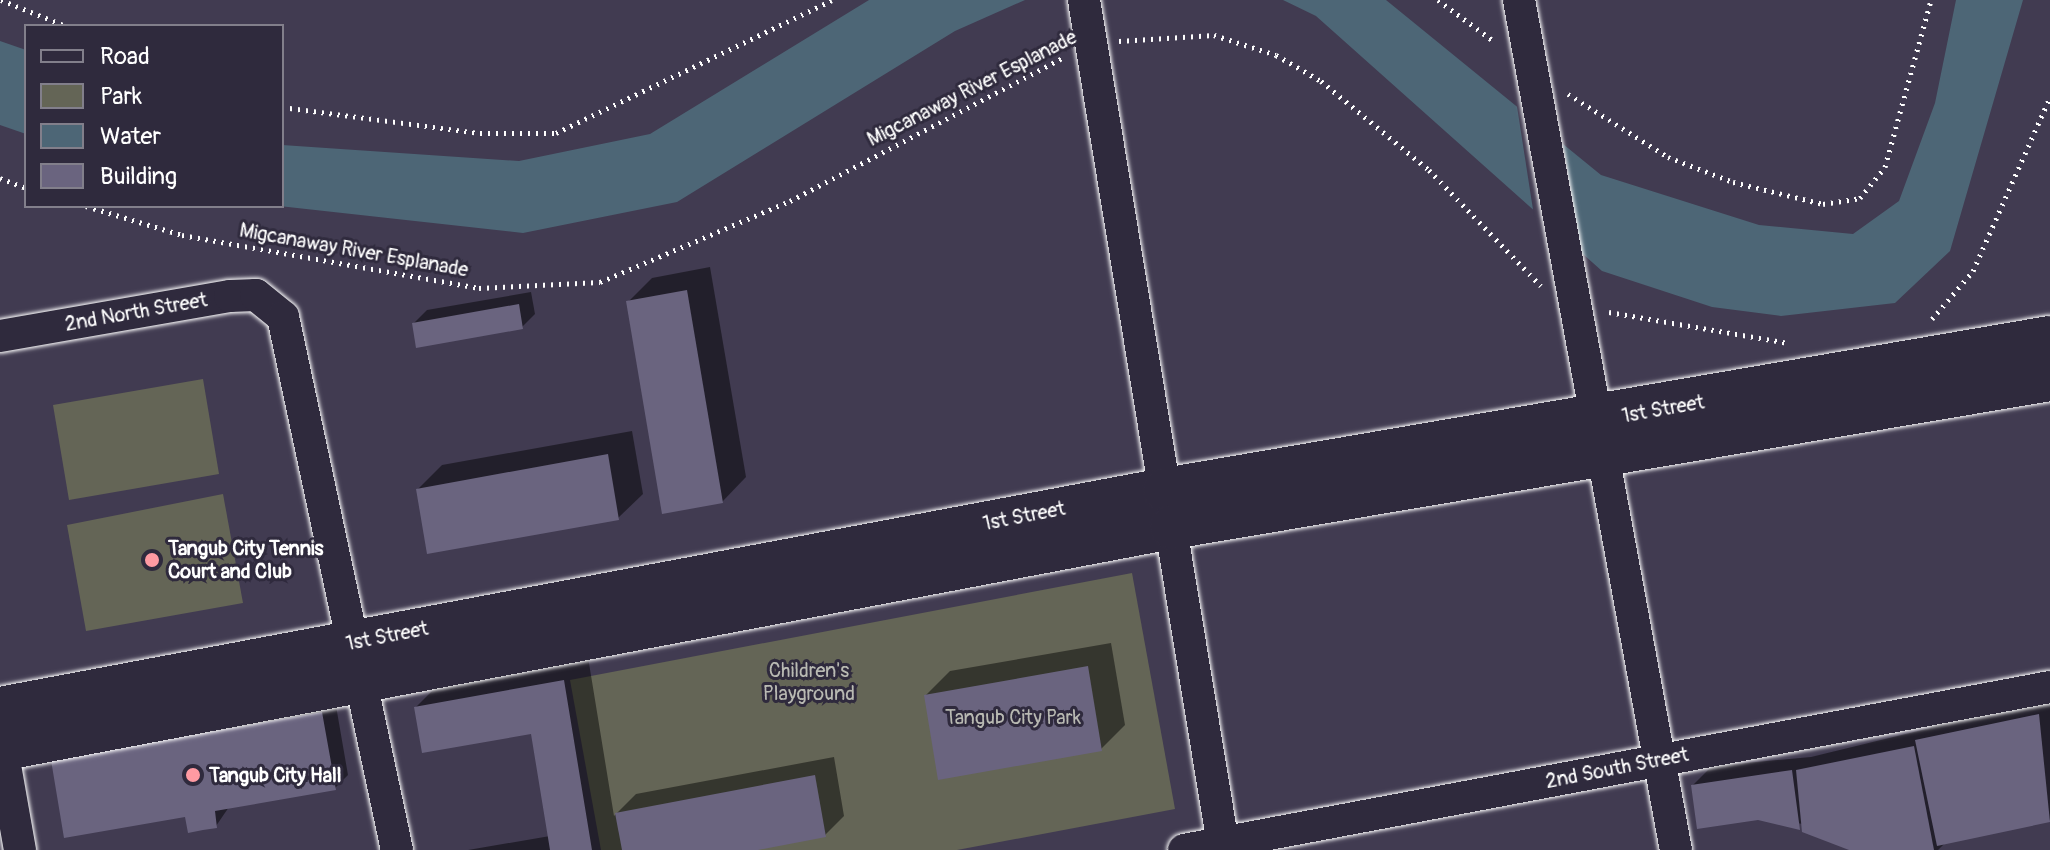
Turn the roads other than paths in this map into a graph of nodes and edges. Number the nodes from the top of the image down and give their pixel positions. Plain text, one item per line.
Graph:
1 (1519, 0) edge
2 (1088, 24) edge
3 (0, 336) edge
4 (2050, 338) edge
5 (2001, 368) junction
6 (2050, 379) edge
7 (1600, 440) junction
8 (1168, 508) junction
9 (360, 661) junction
10 (2050, 687) edge
11 (0, 736) edge
12 (1659, 760) junction
13 (1224, 846) edge
14 (20, 850) edge
15 (397, 850) edge
16 (1184, 850) edge
17 (1676, 850) edge

1 - 7 street
2 - 8 street
3 - 9 street, 2nd North Street
4 - 5 main road, 1st Street
5 - 6 main road, 1st Street
5 - 7 main road, 1st Street
7 - 8 main road, 1st Street
7 - 12 street
8 - 9 main road, 1st Street
8 - 13 street
9 - 11 main road, 1st Street
9 - 15 street
10 - 12 street, 2nd South Street
11 - 14 street
12 - 13 street, 2nd South Street
12 - 17 street
13 - 16 street, 2nd South Street

